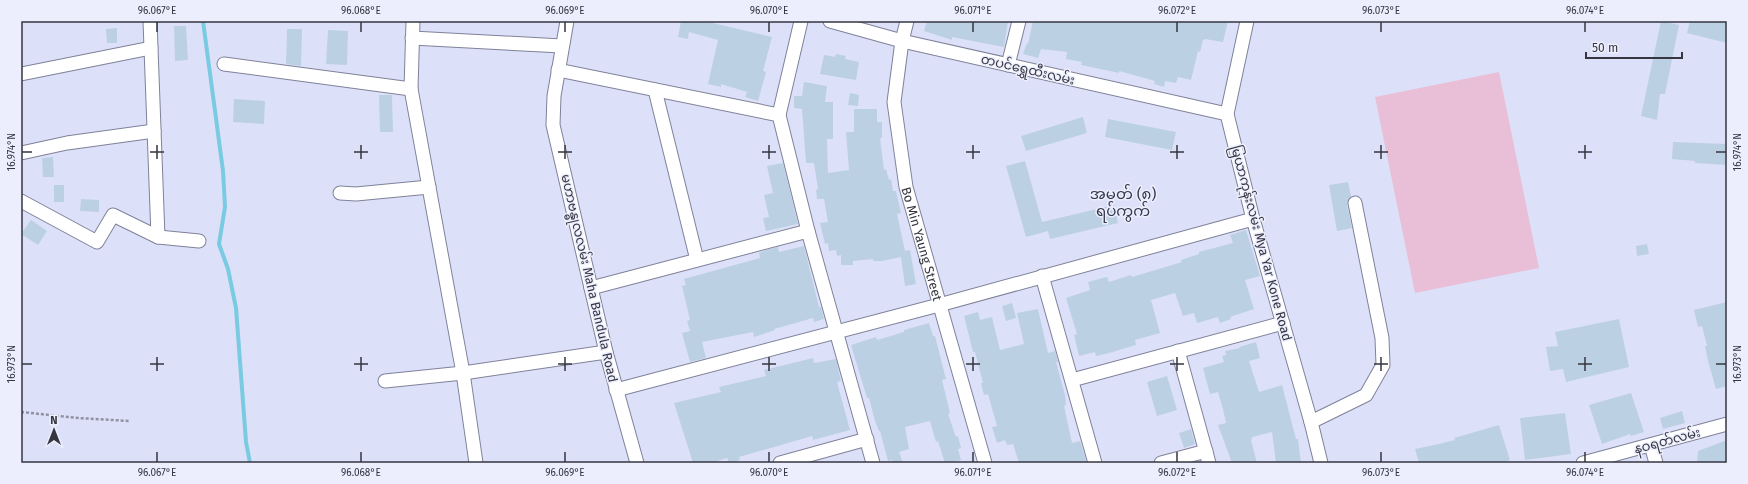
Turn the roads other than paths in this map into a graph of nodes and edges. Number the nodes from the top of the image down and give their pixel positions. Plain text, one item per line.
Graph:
1 (150, 21) edge
2 (413, 21) edge
3 (567, 21) edge
4 (802, 21) edge
5 (830, 21) edge
6 (907, 21) edge
7 (1019, 21) edge
8 (1247, 21) edge
9 (412, 38) junction
10 (902, 41) junction
11 (562, 46) junction
12 (151, 48) junction
13 (224, 64) dead end
14 (1008, 65) junction
15 (558, 70) junction
16 (21, 74) edge
17 (411, 89) junction
18 (655, 90) junction
19 (1227, 114) junction
20 (779, 115) junction
21 (154, 131) junction
22 (21, 152) edge
23 (429, 186) junction
24 (340, 193) dead end
25 (21, 201) edge
26 (1355, 203) dead end
27 (1253, 218) junction
28 (808, 231) junction
29 (158, 237) junction
30 (199, 241) dead end
31 (697, 260) junction
32 (1042, 276) junction
33 (591, 288) junction
34 (939, 305) junction
35 (1283, 323) junction
36 (837, 331) junction
37 (606, 352) junction
38 (1178, 352) junction
39 (464, 373) junction
40 (1072, 380) junction
41 (384, 381) dead end
42 (616, 390) junction
43 (1311, 422) junction
44 (1727, 424) edge
45 (867, 440) junction
46 (1650, 445) junction
47 (1207, 457) edge
48 (476, 463) edge
49 (637, 463) edge
50 (780, 463) edge
51 (873, 463) edge
52 (985, 463) edge
53 (1095, 463) edge
54 (1161, 463) edge
55 (1321, 463) edge
56 (1584, 463) edge
57 (1656, 463) edge

1 - 12 street
2 - 9 street
3 - 11 street, မဟာဗန္ဓုလလမ်း Maha Bandula Road
4 - 20 street
5 - 10 street, တပင်ရွှေထီးလမ်း
6 - 10 street, Bo Min Yaung Street
7 - 14 street
8 - 19 street, မြယာကုန်းလမ်း Mya Yar Kone Road
9 - 11 street
9 - 17 street
10 - 14 street, တပင်ရွှေထီးလမ်း
10 - 34 street, Bo Min Yaung Street
11 - 15 street, မဟာဗန္ဓုလလမ်း Maha Bandula Road
12 - 16 street
12 - 21 street
13 - 17 street
14 - 19 street, တပင်ရွှေထီးလမ်း
15 - 18 street
15 - 33 street, မဟာဗန္ဓုလလမ်း Maha Bandula Road
17 - 23 street
18 - 20 street
18 - 31 street
19 - 27 street, မြယာကုန်းလမ်း Mya Yar Kone Road
20 - 28 street
21 - 22 street
21 - 29 street
23 - 24 street
23 - 39 street
25 - 29 street
26 - 43 street
27 - 32 street
27 - 35 street, မြယာကုန်းလမ်း Mya Yar Kone Road
28 - 31 street
28 - 36 street
29 - 30 street
31 - 33 street
32 - 34 street
32 - 40 street
33 - 37 street, မဟာဗန္ဓုလလမ်း Maha Bandula Road
34 - 36 street
34 - 52 street, Bo Min Yaung Street
35 - 38 street
35 - 43 street, မြယာကုန်းလမ်း Mya Yar Kone Road
36 - 42 street
36 - 45 street
37 - 39 street
37 - 42 street, မဟာဗန္ဓုလလမ်း Maha Bandula Road
38 - 40 street
38 - 47 street
39 - 41 street
39 - 48 street
40 - 53 street
42 - 49 street, မဟာဗန္ဓုလလမ်း Maha Bandula Road
43 - 55 street, မြယာကုန်းလမ်း Mya Yar Kone Road
44 - 46 street, နဝရတ်လမ်း
45 - 50 street
45 - 51 street
46 - 56 street, နဝရတ်လမ်း
46 - 57 street
47 - 54 street

